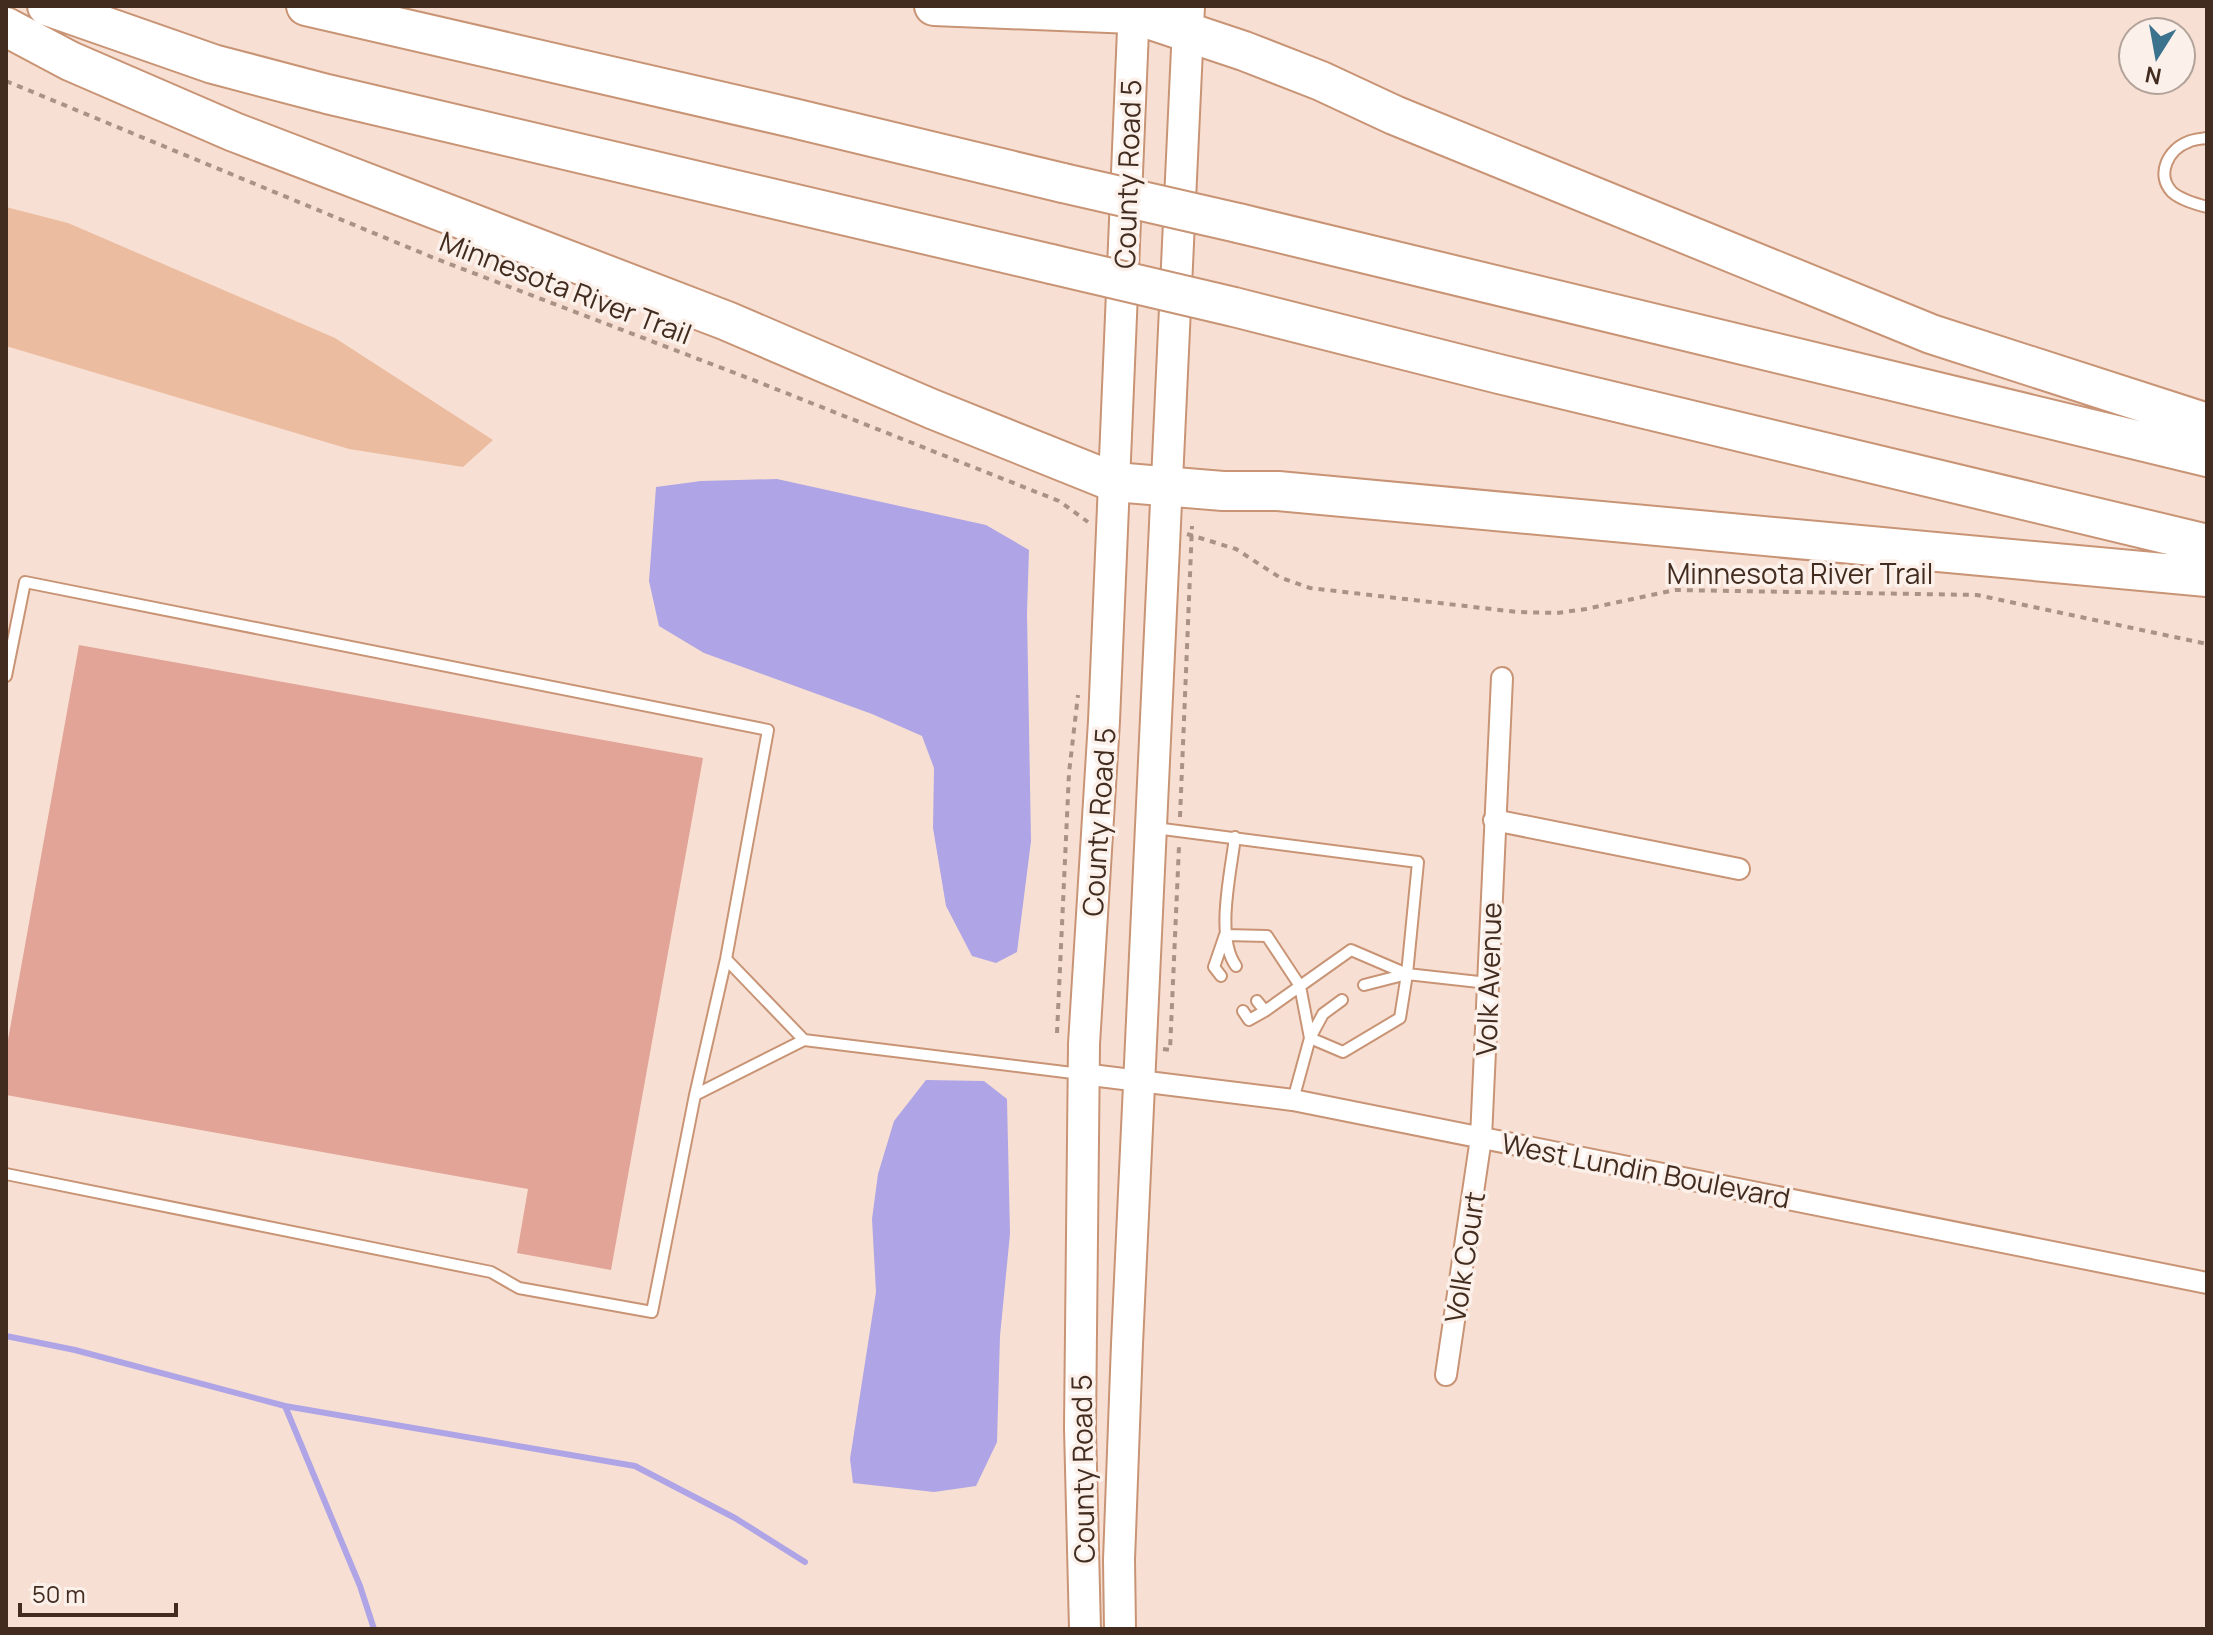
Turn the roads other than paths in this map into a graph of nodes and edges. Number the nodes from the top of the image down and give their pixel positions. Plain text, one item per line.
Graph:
1 (47, 6) edge
2 (306, 6) edge
3 (934, 6) edge
4 (1134, 10) edge
5 (1188, 19) edge
6 (6, 27) edge
7 (2207, 138) edge
8 (2207, 207) edge
9 (2207, 423) edge
10 (2207, 457) edge
11 (1114, 482) junction
12 (1167, 486) junction
13 (2207, 544) edge
14 (2207, 577) edge
15 (6, 676) edge
16 (1502, 678) dead end
17 (1494, 820) junction
18 (1153, 827) junction
19 (1235, 837) junction
20 (1739, 869) dead end
21 (1225, 935) junction
22 (726, 959) junction
23 (1236, 966) dead end
24 (1407, 974) junction
25 (1221, 976) dead end
26 (1488, 983) junction
27 (1364, 985) dead end
28 (1300, 986) junction
29 (1342, 1000) dead end
30 (1257, 1001) dead end
31 (1243, 1011) dead end
32 (1265, 1011) junction
33 (1310, 1038) junction
34 (804, 1040) junction
35 (1083, 1074) junction
36 (1140, 1079) junction
37 (695, 1095) junction
38 (1293, 1100) junction
39 (1481, 1138) junction
40 (6, 1174) edge
41 (2207, 1283) edge
42 (1446, 1375) dead end
43 (1085, 1629) edge
44 (1120, 1629) edge

1 - 13 highway, bridge
2 - 10 highway, bridge
3 - 4 highway
4 - 5 highway
4 - 11 street, County Road 5
5 - 9 highway
5 - 12 street, County Road 5
6 - 11 highway
7 - 8 lane
11 - 12 highway
11 - 35 street, County Road 5
12 - 14 highway
12 - 18 street, County Road 5
15 - 22 lane
16 - 17 street, Volk Avenue
17 - 20 street
17 - 26 street, Volk Avenue
18 - 19 lane
18 - 36 street, County Road 5
19 - 21 lane
19 - 24 lane
21 - 23 lane
21 - 25 lane
21 - 28 lane
22 - 34 lane
22 - 37 lane
24 - 26 lane
24 - 27 lane
24 - 28 lane
24 - 33 lane
26 - 39 street, Volk Avenue
28 - 32 lane
28 - 33 lane
29 - 33 lane
30 - 32 lane
31 - 32 lane
33 - 38 lane
34 - 35 lane
34 - 37 lane
35 - 36 street, West Lundin Boulevard
35 - 43 street, County Road 5
36 - 38 street, West Lundin Boulevard
36 - 44 street, County Road 5
37 - 40 lane
38 - 39 street, West Lundin Boulevard
39 - 41 street, West Lundin Boulevard
39 - 42 street, Volk Court

